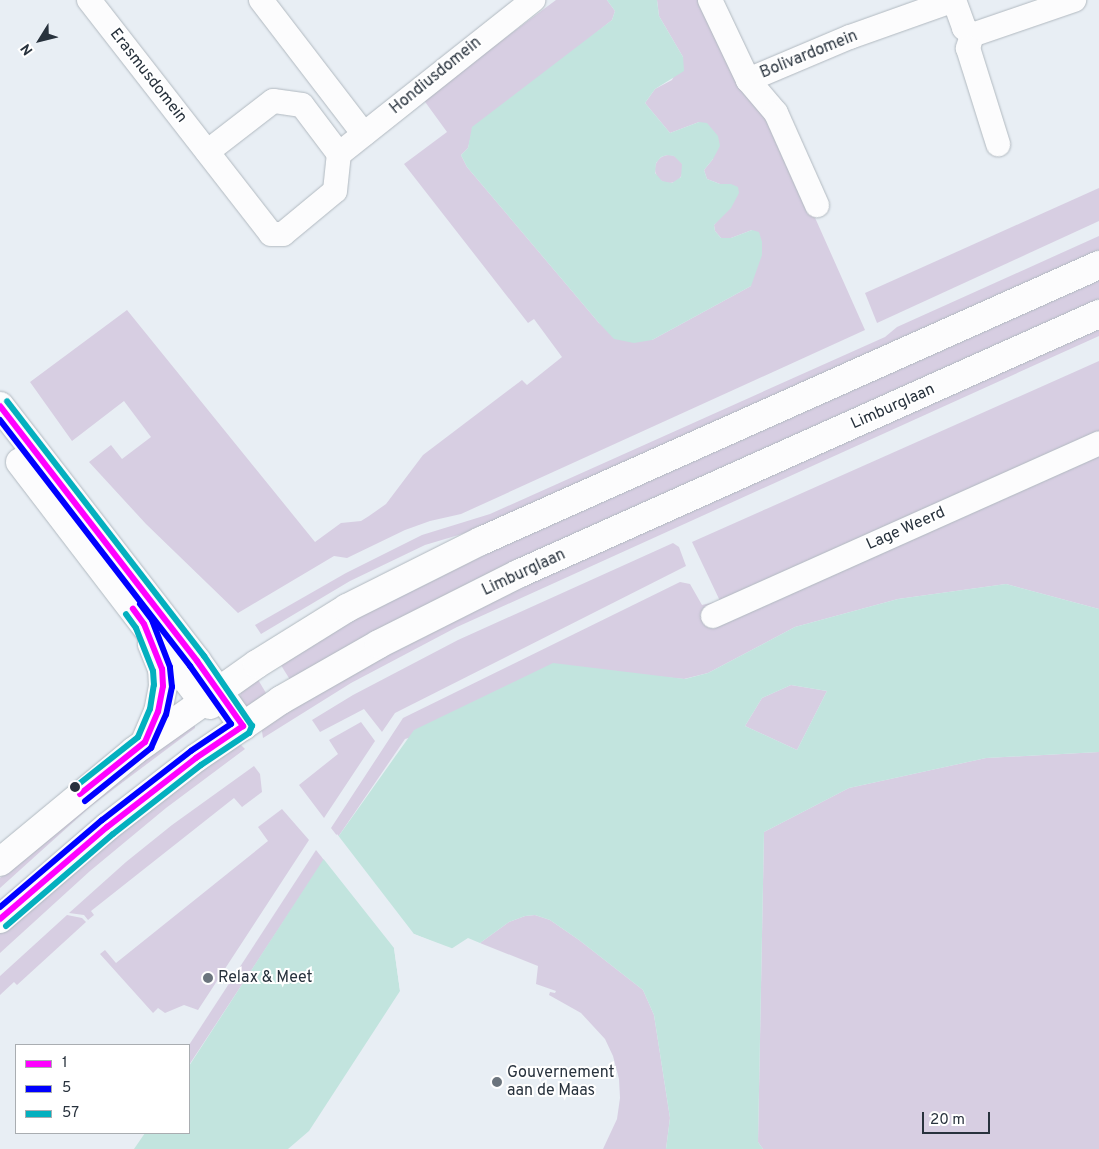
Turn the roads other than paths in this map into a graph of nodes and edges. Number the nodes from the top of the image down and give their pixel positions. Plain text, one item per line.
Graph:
1 (89, 0) edge
2 (261, 0) edge
3 (533, 0) edge
4 (710, 0) edge
5 (954, 0) edge
6 (1074, 0) edge
7 (972, 35) junction
8 (748, 80) junction
9 (364, 134) junction
10 (998, 144) dead end
11 (207, 152) junction
12 (340, 154) junction
13 (817, 205) dead end
14 (1099, 265) edge
15 (1099, 314) edge
16 (0, 406) edge
17 (0, 434) edge
18 (1099, 443) edge
19 (713, 616) dead end
20 (144, 624) junction
21 (211, 696) junction
22 (243, 726) junction
23 (145, 742) junction
24 (0, 862) edge
25 (0, 919) edge

1 - 11 street, Erasmusdomein
2 - 9 street
3 - 9 street, Hondiusdomein
4 - 8 street, Bolivardomein
5 - 7 street
5 - 8 street, Bolivardomein
6 - 7 street
7 - 10 street
8 - 13 street
9 - 12 street, Hondiusdomein
11 - 12 street
11 - 12 street, Erasmusdomein
14 - 21 main road
15 - 22 main road, Limburglaan
16 - 21 main road
17 - 20 main road
18 - 19 street, Lage Weerd
20 - 21 main road
20 - 23 main road
21 - 22 main road
21 - 23 main road
22 - 25 main road, Limburglaan
23 - 24 main road

